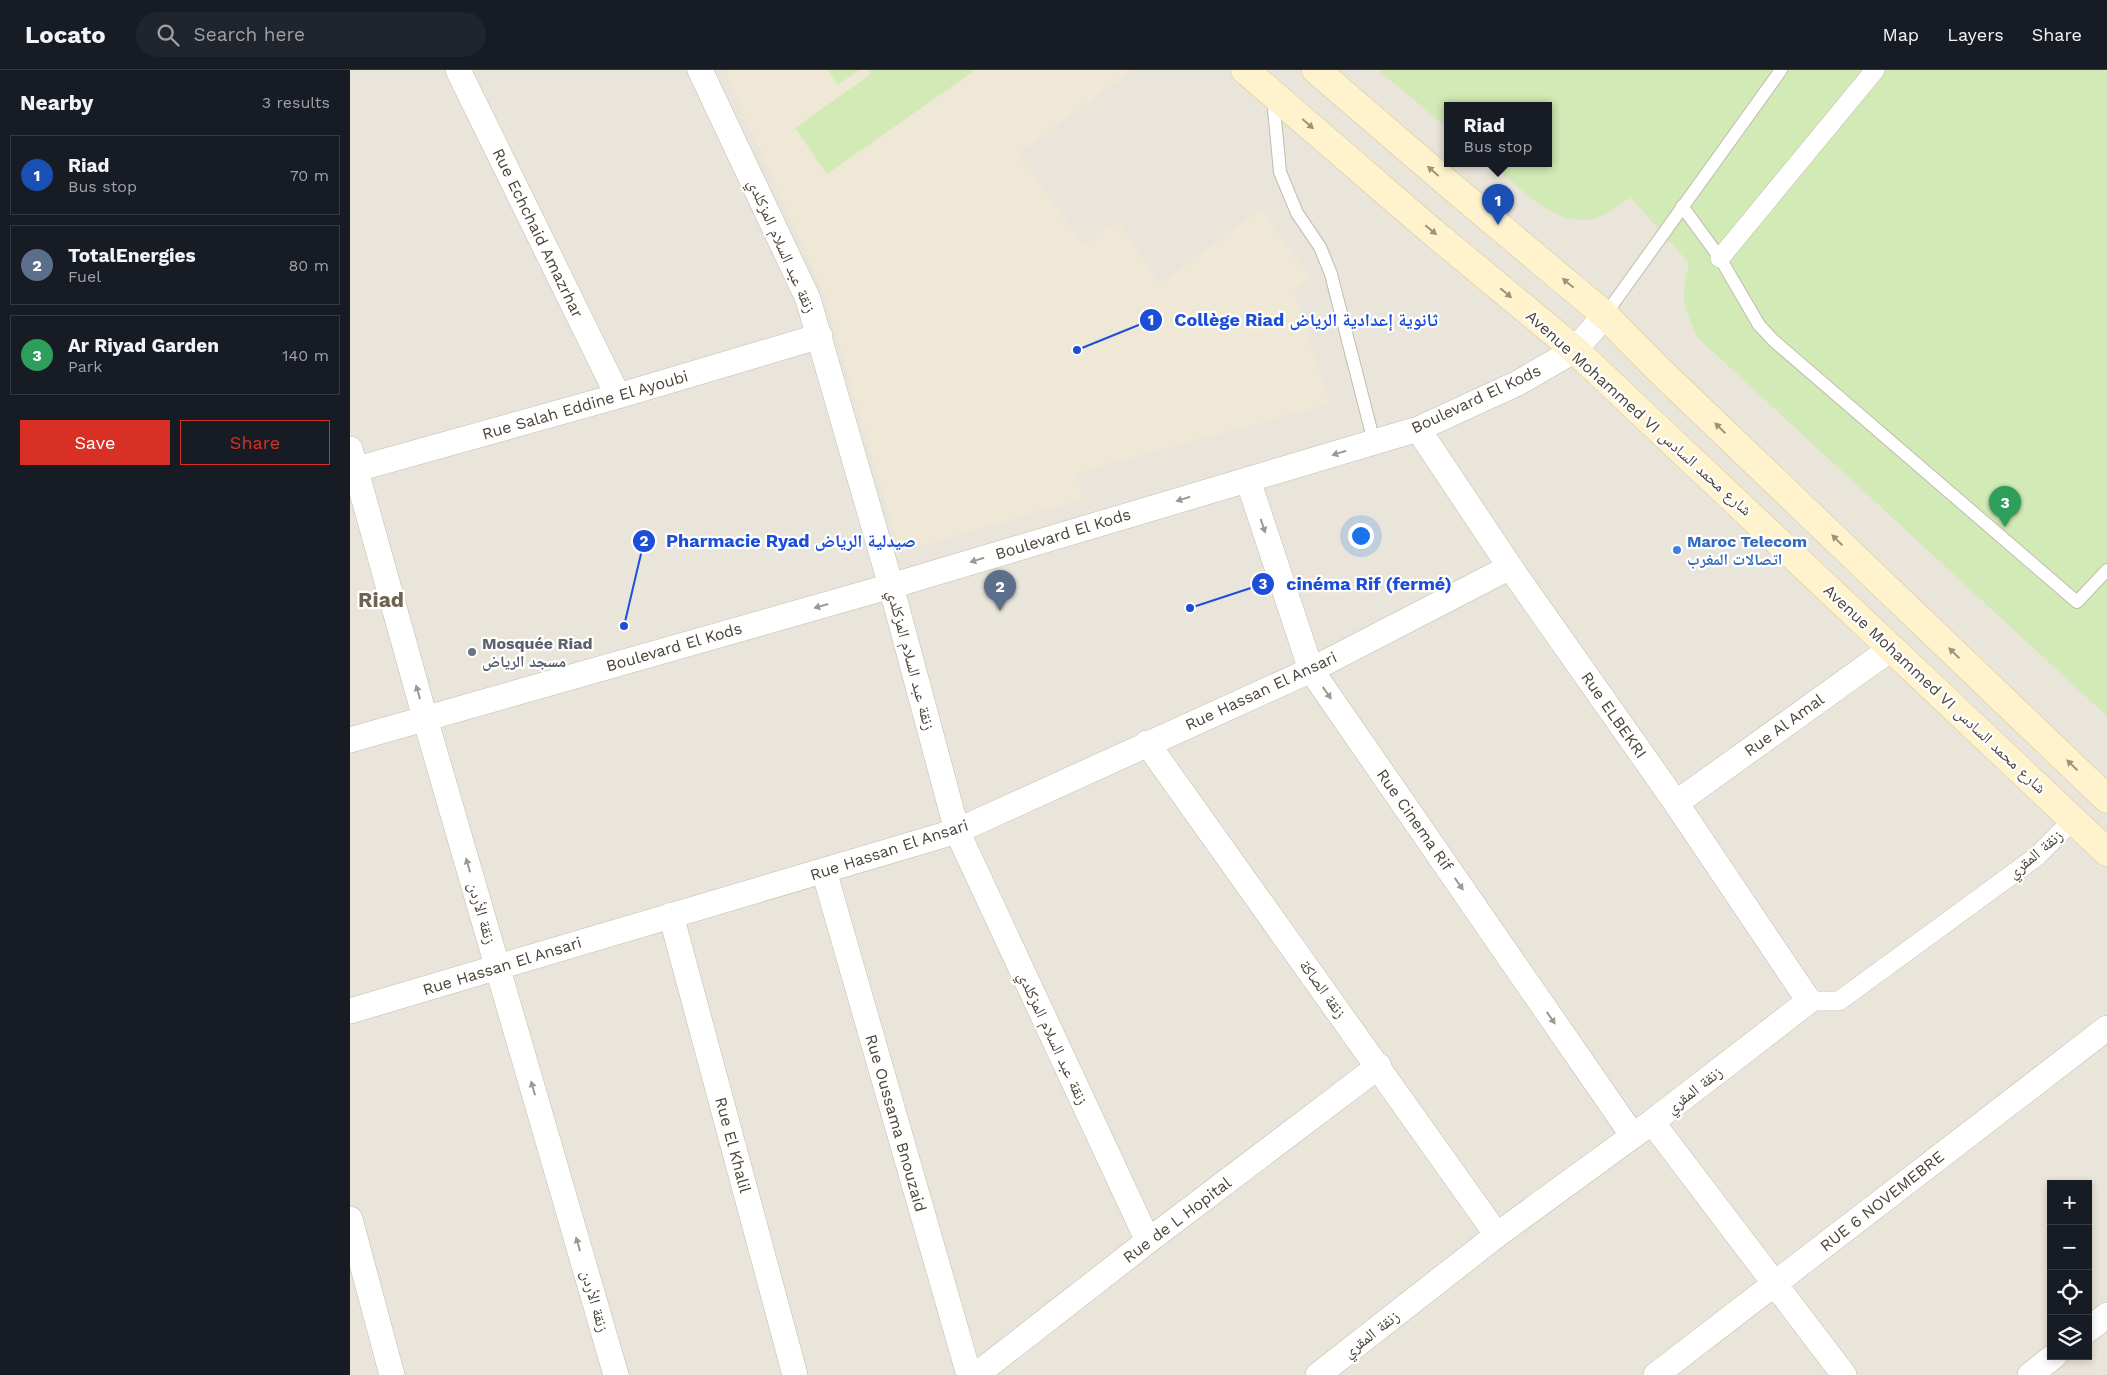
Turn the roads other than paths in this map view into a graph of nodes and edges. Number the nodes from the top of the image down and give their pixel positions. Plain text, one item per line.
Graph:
1 (458, 70) edge
2 (700, 70) edge
3 (1245, 70) edge
4 (1316, 70) edge
5 (1781, 70) edge
6 (1875, 70) edge
7 (1272, 93) junction
8 (1682, 206) junction
9 (1720, 258) junction
10 (1605, 315) junction
11 (820, 336) junction
12 (1575, 350) junction
13 (618, 396) junction
14 (1418, 429) junction
15 (1374, 442) junction
16 (352, 463) edge
17 (1248, 480) junction
18 (1510, 567) junction
19 (2107, 570) edge
20 (891, 586) junction
21 (1892, 648) junction
22 (1311, 670) junction
23 (425, 718) junction
24 (350, 740) edge
25 (1147, 743) junction
26 (2107, 799) edge
27 (1676, 803) junction
28 (2074, 820) junction
29 (957, 831) junction
30 (2107, 852) edge
31 (824, 871) junction
32 (671, 916) junction
33 (498, 968) junction
34 (1808, 1001) junction
35 (350, 1011) edge
36 (2107, 1028) edge
37 (1379, 1066) junction
38 (1642, 1129) junction
39 (350, 1219) edge
40 (1497, 1236) junction
41 (1148, 1241) junction
42 (1775, 1283) junction
43 (2107, 1315) edge
44 (2092, 1327) edge
45 (2049, 1360) edge
46 (392, 1375) edge
47 (616, 1375) edge
48 (795, 1375) edge
49 (969, 1375) edge
50 (976, 1375) edge
51 (1318, 1375) edge
52 (1656, 1375) edge
53 (1844, 1375) edge
54 (2030, 1375) edge

1 - 13 street, Rue Echchaid Amazrhar
2 - 11 street, زنقة عبد السلام المزكلدي
3 - 7 main road, Avenue Mohammed VI شارع محمد السادس
10 -> 4 main road
5 - 8 lane
6 - 9 street
7 -> 12 main road, Avenue Mohammed VI شارع محمد السادس
7 - 15 lane
8 - 9 lane
8 - 10 lane
9 - 19 lane
10 - 12 street, Boulevard El Kods
26 -> 10 main road
11 - 13 street, Rue Salah Eddine El Ayoubi
11 - 20 street, زنقة عبد السلام المزكلدي
12 - 14 street, Boulevard El Kods
12 - 21 main road, Avenue Mohammed VI شارع محمد السادس
13 - 16 street, Rue Salah Eddine El Ayoubi
14 - 15 street, Boulevard El Kods
14 - 18 street, Rue ELBEKRI
15 -> 17 street, Boulevard El Kods
23 -> 16 street, زنقة الأردن
17 -> 20 street, Boulevard El Kods
17 -> 22 street, Rue Cinema Rif
18 - 22 street, Rue Hassan El Ansari
18 - 27 street, Rue ELBEKRI
20 -> 23 street, Boulevard El Kods
20 - 29 street, زنقة عبد السلام المزكلدي
21 - 27 street, Rue Al Amal
21 - 28 main road, Avenue Mohammed VI شارع محمد السادس
22 - 25 street, Rue Hassan El Ansari
22 -> 38 street, Rue Cinema Rif
23 - 24 street, Boulevard El Kods
33 -> 23 street, زنقة الأردن
25 - 29 street, Rue Hassan El Ansari
25 - 37 street, زنقة الصاكة
27 - 34 street, Rue ELBEKRI
28 - 30 main road, Avenue Mohammed VI شارع محمد السادس
28 - 34 street, زنقة المقري
29 - 31 street, Rue Hassan El Ansari
29 - 41 street, زنقة عبد السلام المزكلدي
31 - 32 street, Rue Hassan El Ansari
31 - 49 street, Rue Oussama Bnouzaid
32 - 33 street, Rue Hassan El Ansari
32 - 48 street, Rue El Khalil
33 - 35 street, Rue Hassan El Ansari
47 -> 33 street, زنقة الأردن
34 - 38 street, زنقة المقري
36 - 42 street, RUE 6 NOVEMEBRE
37 - 40 street, زنقة الصاكة
37 - 41 street, Rue de L Hopital
38 - 40 street, زنقة المقري
38 - 42 street, Rue Cinema Rif
39 - 46 street
40 - 51 street, زنقة المقري
41 - 50 street, Rue de L Hopital
42 - 52 street, RUE 6 NOVEMEBRE
42 - 53 street, Rue Cinema Rif
43 - 44 street
45 - 54 street

